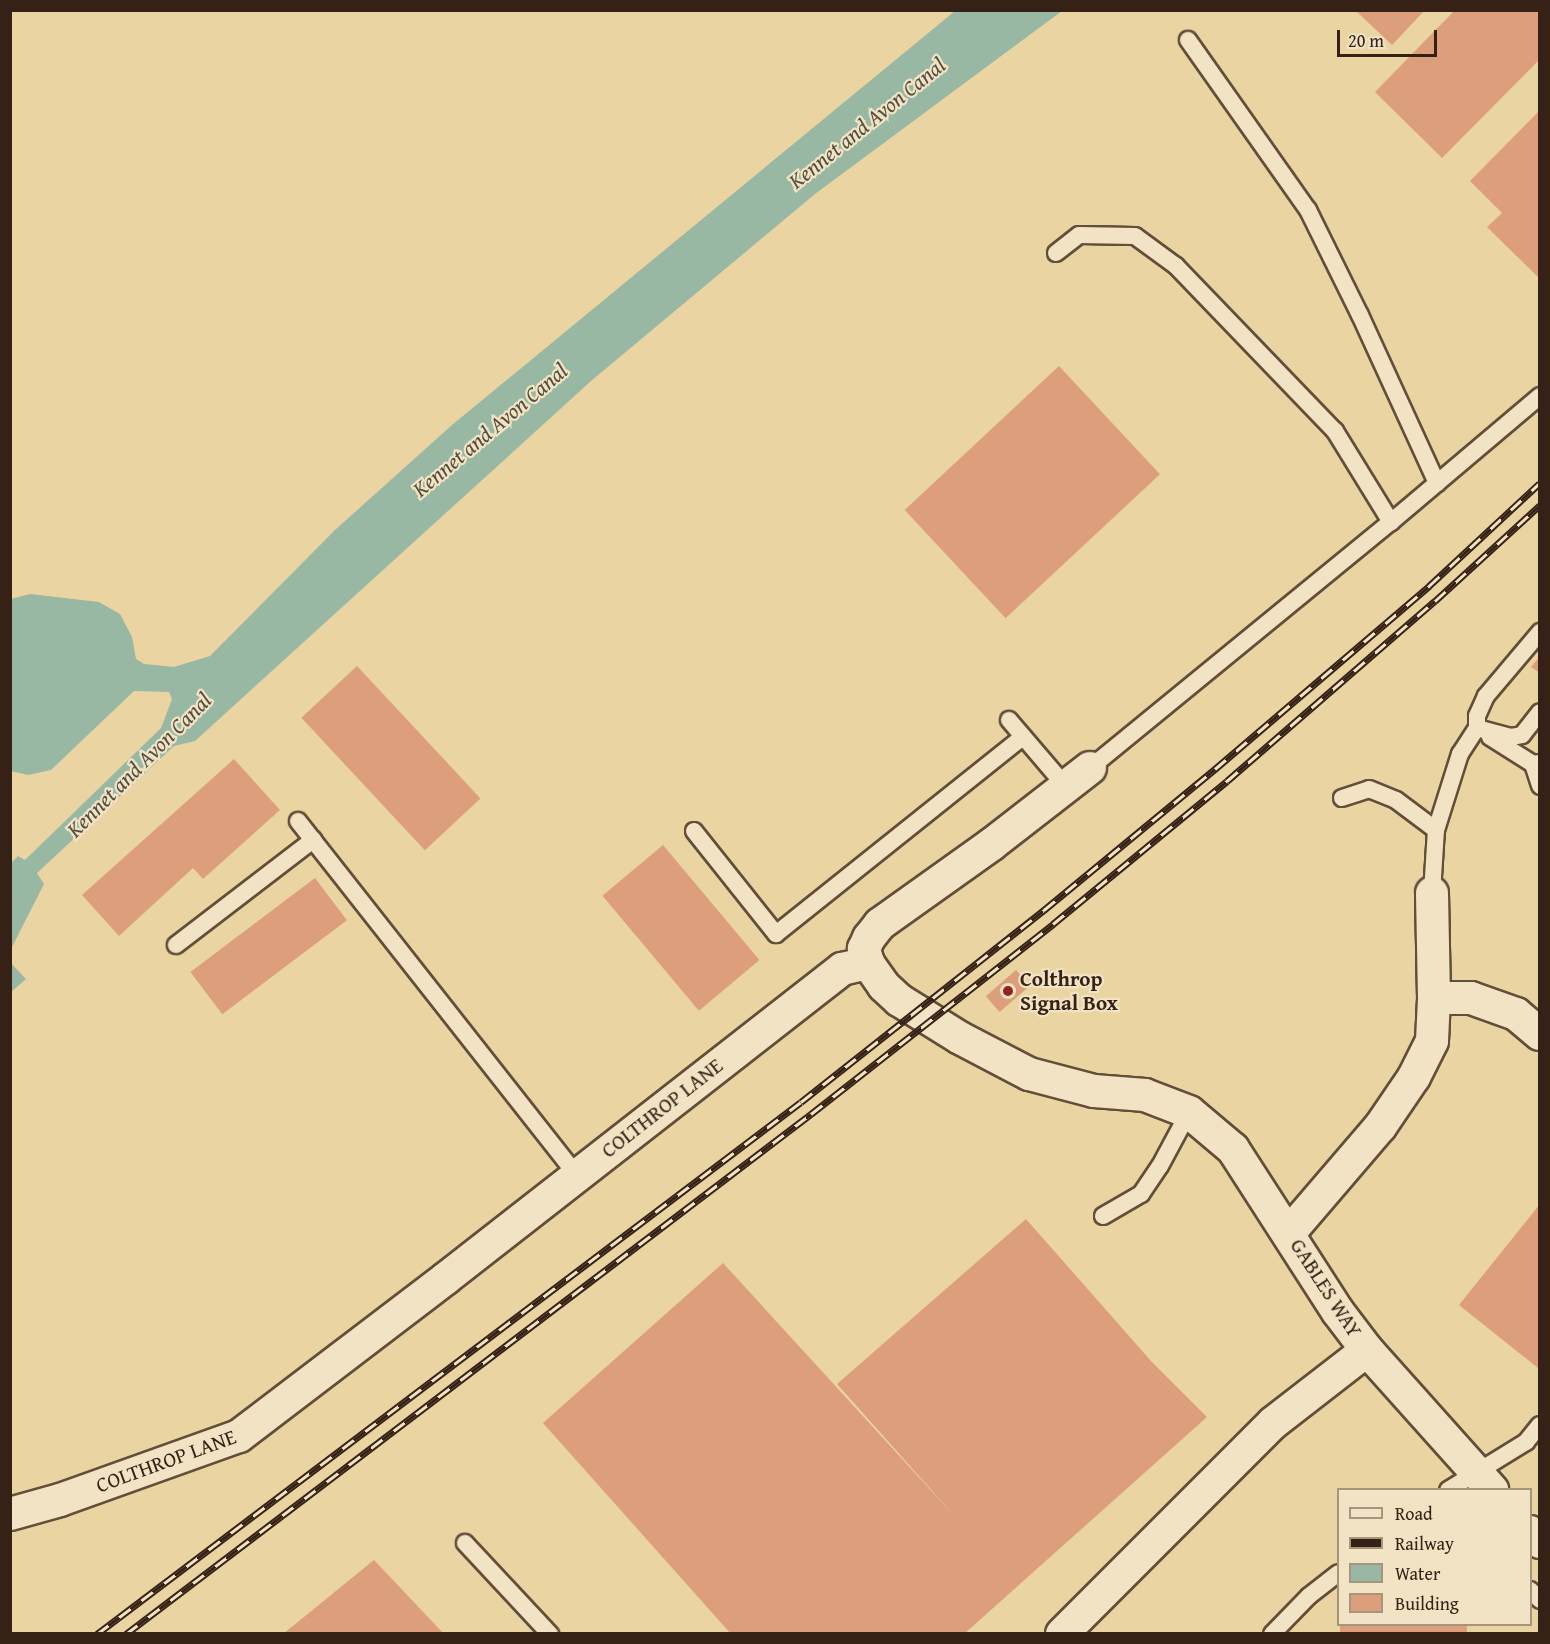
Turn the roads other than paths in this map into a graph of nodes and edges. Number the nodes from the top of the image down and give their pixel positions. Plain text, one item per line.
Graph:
1 (1188, 40) dead end
2 (1056, 253) dead end
3 (1539, 396) edge
4 (1437, 483) junction
5 (1391, 522) junction
6 (1539, 632) edge
7 (1539, 712) edge
8 (1009, 720) dead end
9 (1477, 728) junction
10 (1023, 737) junction
11 (1536, 764) edge
12 (1090, 768) joint
13 (1539, 786) edge
14 (1066, 788) junction
15 (1342, 798) dead end
16 (298, 821) dead end
17 (1436, 830) junction
18 (694, 831) dead end
19 (313, 840) junction
20 (1432, 893) joint
21 (176, 945) dead end
22 (868, 963) junction
23 (1434, 998) junction
24 (1539, 1034) edge
25 (1189, 1112) junction
26 (576, 1174) junction
27 (1103, 1216) dead end
28 (1289, 1233) junction
29 (1367, 1350) junction
30 (1539, 1425) edge
31 (1484, 1481) edge
32 (1456, 1488) edge
33 (10, 1514) edge
34 (465, 1543) dead end
35 (1337, 1574) edge
36 (550, 1634) edge
37 (1062, 1634) edge
38 (1272, 1634) edge

1 - 4 lane
2 - 5 lane
3 - 4 lane
4 - 5 lane
5 - 12 lane
6 - 9 lane
7 - 9 lane
8 - 10 lane
9 - 11 lane
9 - 17 lane
10 - 14 lane
10 - 18 lane
11 - 13 lane
12 - 14 street
14 - 22 street
15 - 17 lane
16 - 19 lane
17 - 20 lane
19 - 21 lane
19 - 26 lane
20 - 23 street, GABLES WAY
22 - 25 street
22 - 26 street, COLTHROP LANE
23 - 24 street
23 - 28 street, GABLES WAY
25 - 27 lane
25 - 28 street
26 - 33 street, COLTHROP LANE
28 - 29 street, GABLES WAY
29 - 31 street
29 - 37 street, GABLES WAY
30 - 31 lane
31 - 32 lane
34 - 36 lane
35 - 38 lane

